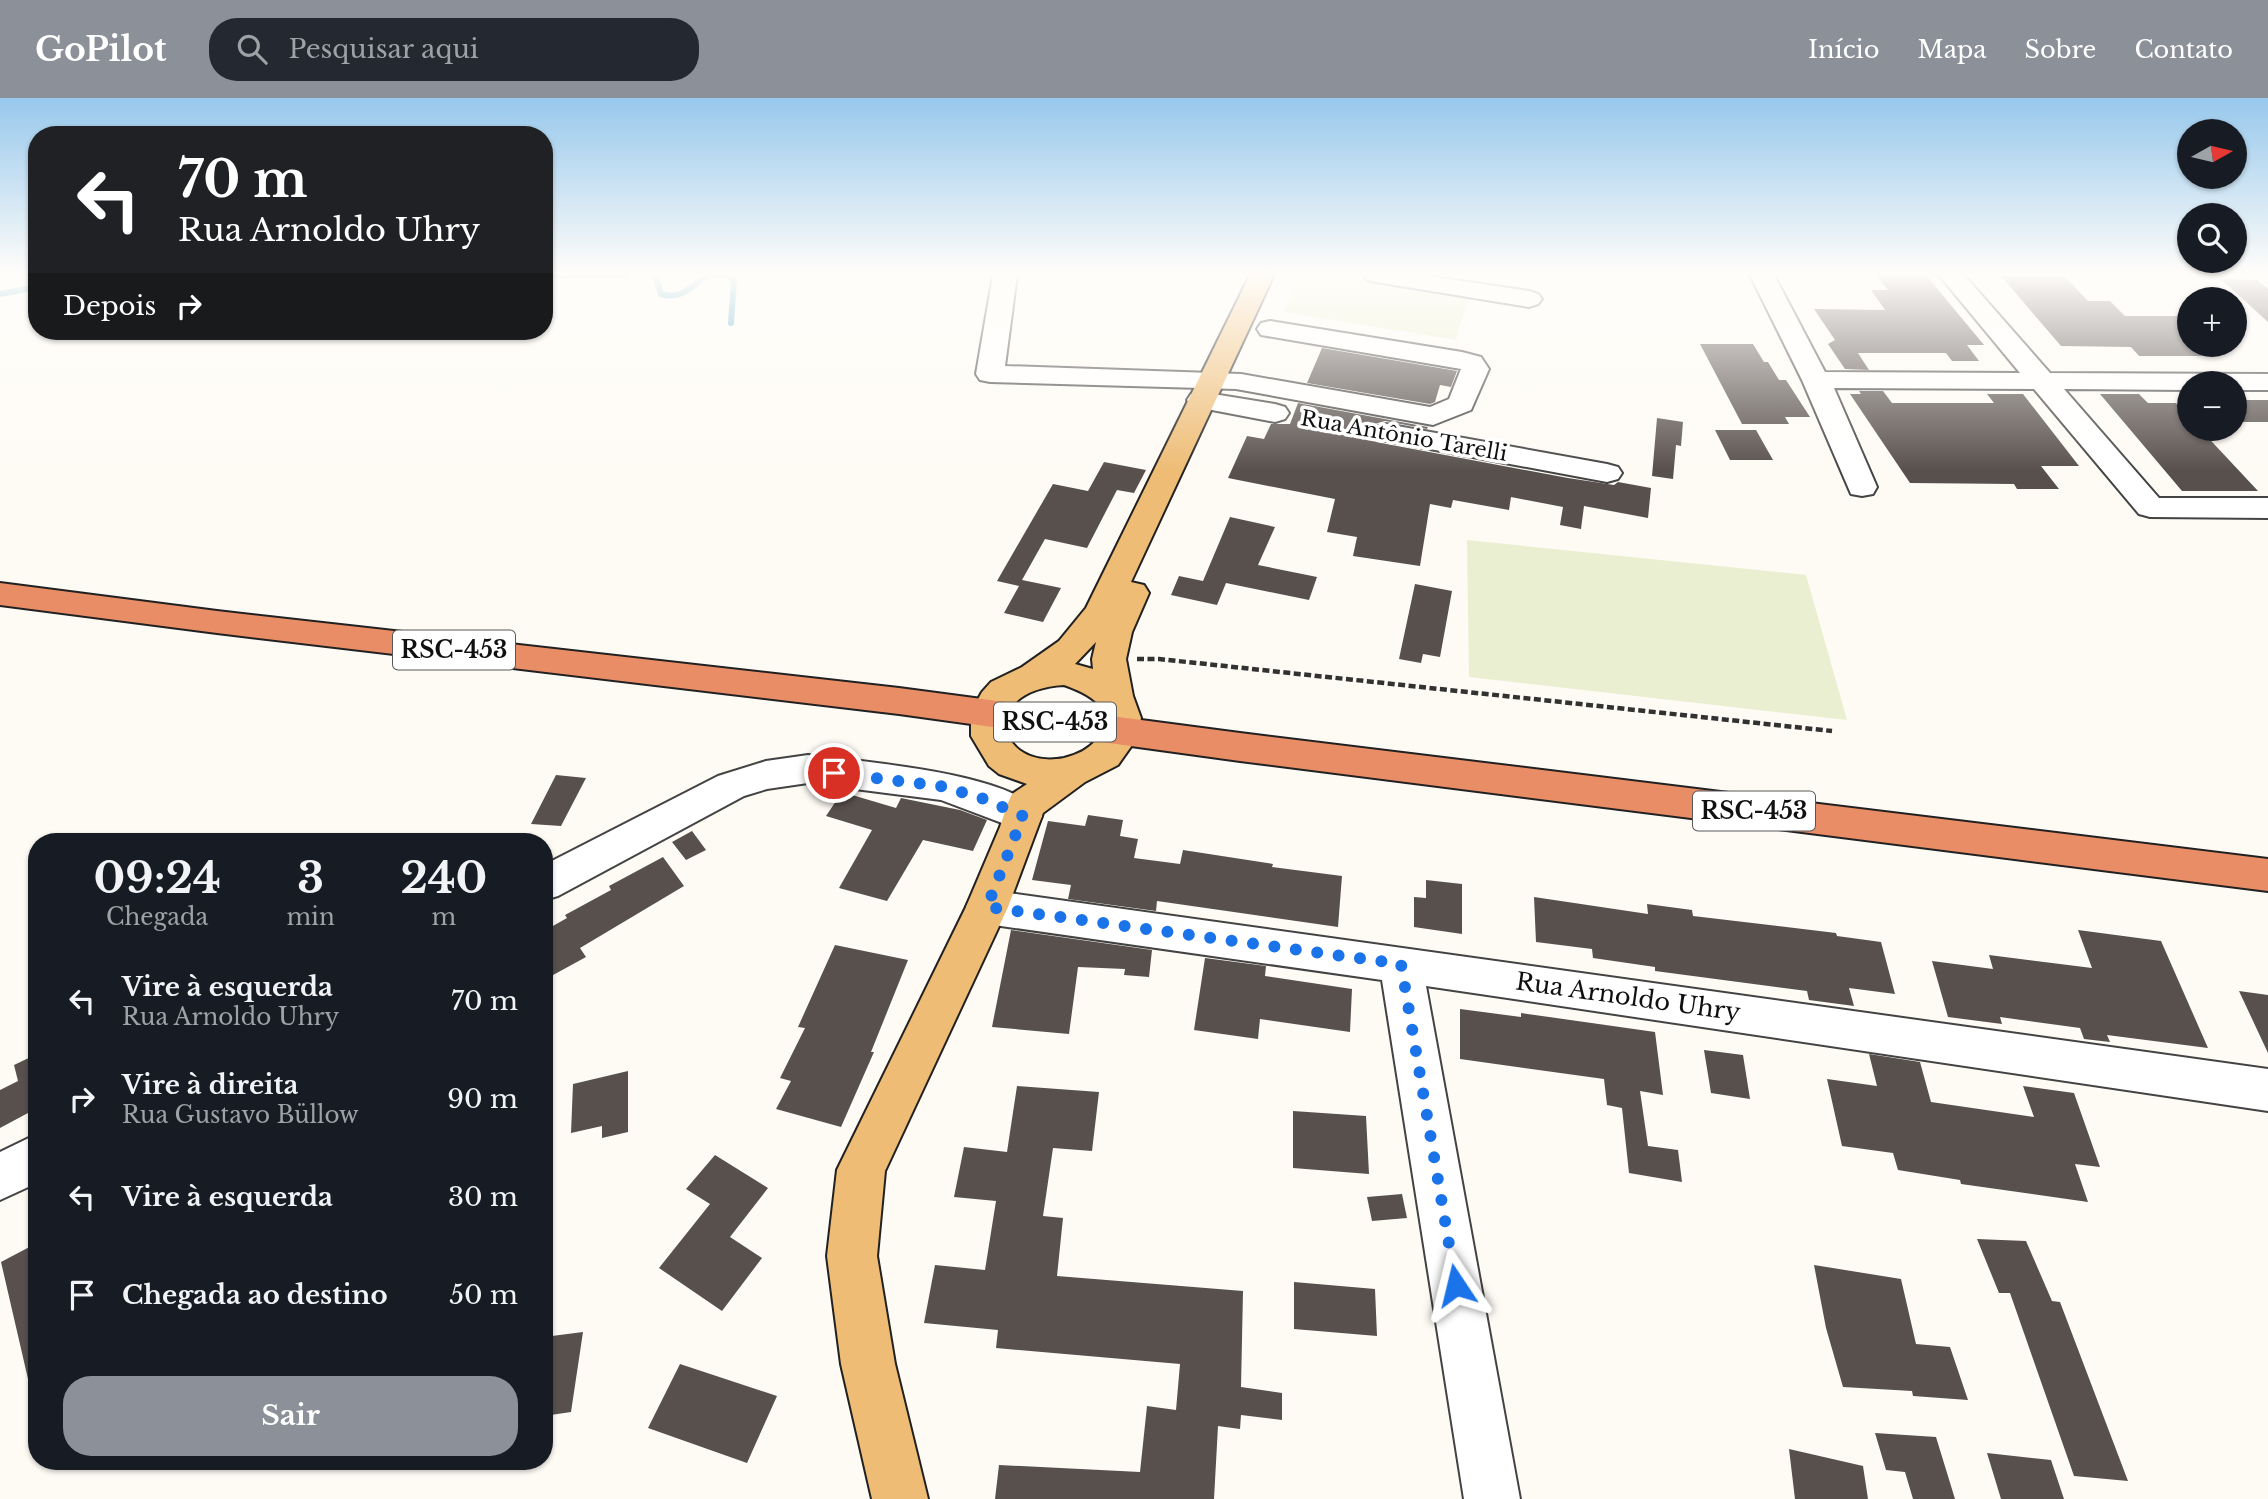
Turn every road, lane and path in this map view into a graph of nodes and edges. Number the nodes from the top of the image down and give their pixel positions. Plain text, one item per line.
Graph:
1 (995, 340) edge
2 (1230, 340) edge
3 (1243, 340) edge
4 (1340, 340) edge
5 (1796, 340) edge
6 (2007, 340) edge
7 (1816, 380) junction
8 (2042, 381) junction
9 (2268, 382) edge
10 (1223, 387) junction
11 (1607, 473) dead end
12 (1862, 486) dead end
13 (2268, 508) edge
14 (0, 594) edge
15 (1109, 660) junction
16 (909, 703) junction
17 (1005, 715) junction
18 (1117, 720) junction
19 (1832, 731) dead end
20 (1071, 772) junction
21 (1025, 811) junction
22 (2268, 876) edge
23 (553, 879) edge
24 (987, 907) junction
25 (1401, 964) junction
26 (2268, 1090) edge
27 (28, 1162) edge
28 (0, 1177) edge
29 (900, 1499) edge
30 (1492, 1499) edge

1 - 10 street
2 - 10 main road
3 - 10 main road
4 - 10 street
5 - 7 street
6 - 8 street
7 - 8 street
7 - 12 street
8 - 9 street
8 - 13 street
10 - 11 street, Rua Antônio Tarelli
10 - 15 main road
10 - 17 main road
14 - 16 highway, RSC-453
15 - 18 main road
15 - 19 path
16 - 17 highway
16 - 17 highway
17 - 18 highway, RSC-453
17 - 18 main road
17 - 20 main road
17 - 21 main road
18 - 20 main road
18 - 22 highway, RSC-453
20 - 21 main road
21 - 23 street
21 - 24 main road
24 - 25 street, Rua Arnoldo Uhry
24 - 29 main road
25 - 26 street, Rua Arnoldo Uhry
25 - 30 street
27 - 28 street

